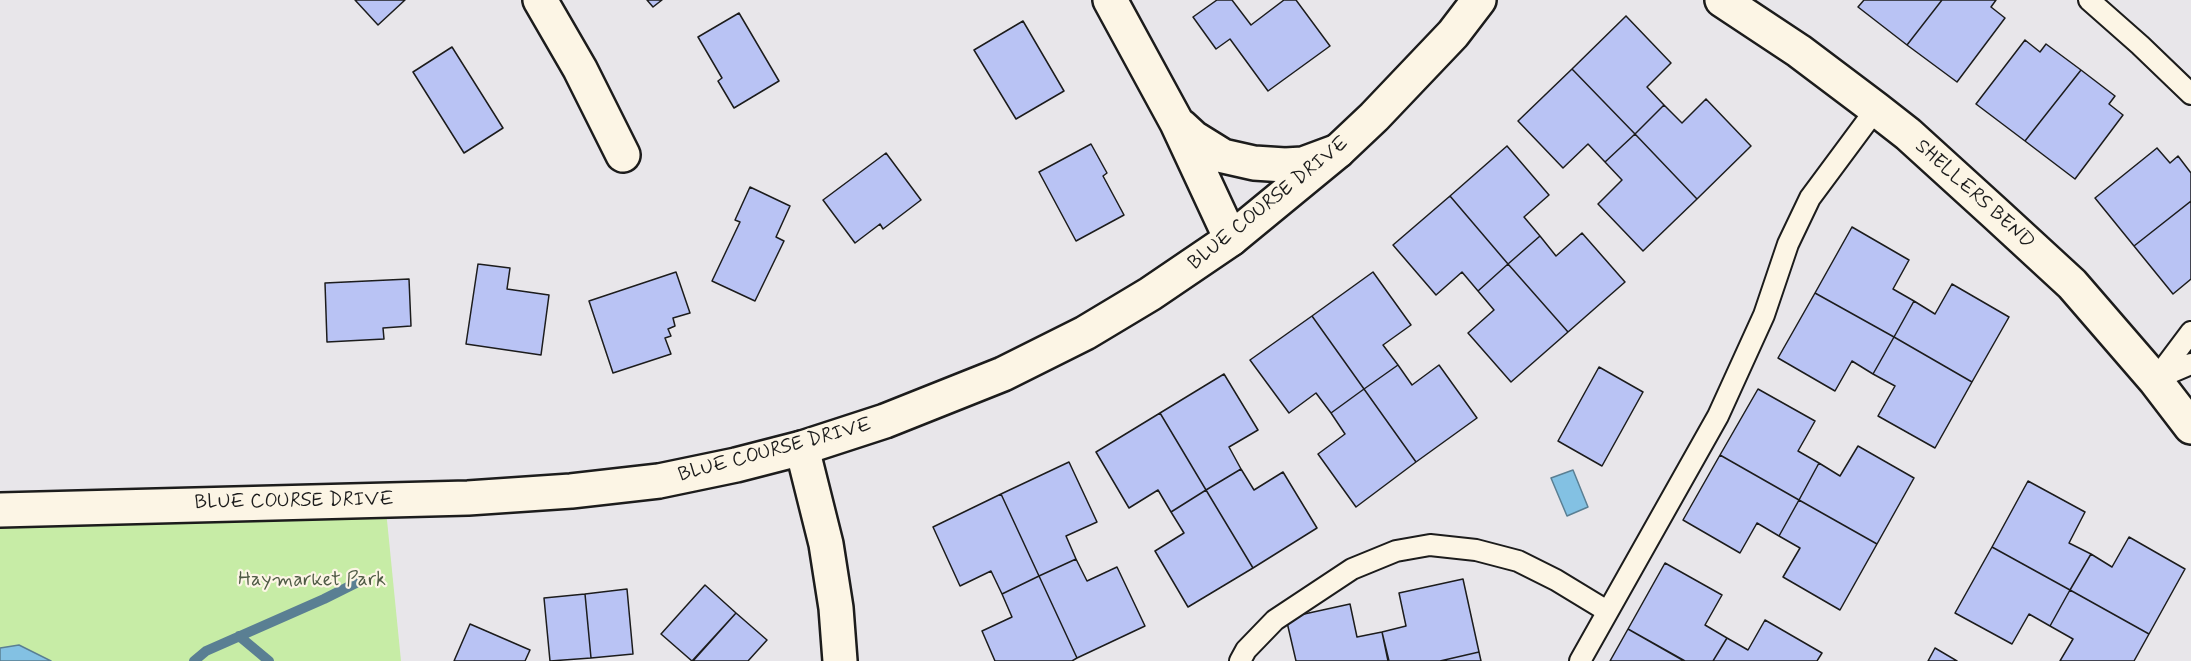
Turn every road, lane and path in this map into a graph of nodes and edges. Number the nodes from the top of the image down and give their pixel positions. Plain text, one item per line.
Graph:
1 (540, 0) edge
2 (1110, 0) edge
3 (1479, 0) edge
4 (1722, 0) edge
5 (2092, 1) edge
6 (2191, 94) edge
7 (1876, 109) junction
8 (1177, 123) junction
9 (1338, 151) junction
10 (623, 155) dead end
11 (1232, 239) junction
12 (2191, 332) edge
13 (2191, 364) edge
14 (2154, 380) junction
15 (2191, 427) edge
16 (802, 448) junction
17 (0, 510) edge
18 (1607, 611) junction
19 (840, 661) edge
20 (1240, 661) edge
21 (1580, 661) edge

1 - 10 main road
2 - 8 main road
3 - 9 main road, BLUE COURSE DRIVE
4 - 7 main road, SHELLERS BEND
5 - 6 lane
7 - 14 main road, SHELLERS BEND
7 - 18 lane
8 - 9 main road
8 - 11 main road
9 - 11 main road, BLUE COURSE DRIVE
11 - 16 main road, BLUE COURSE DRIVE
12 - 14 lane
13 - 14 lane
14 - 15 main road, SHELLERS BEND
16 - 17 main road, BLUE COURSE DRIVE
16 - 19 main road
18 - 20 lane
18 - 21 lane

